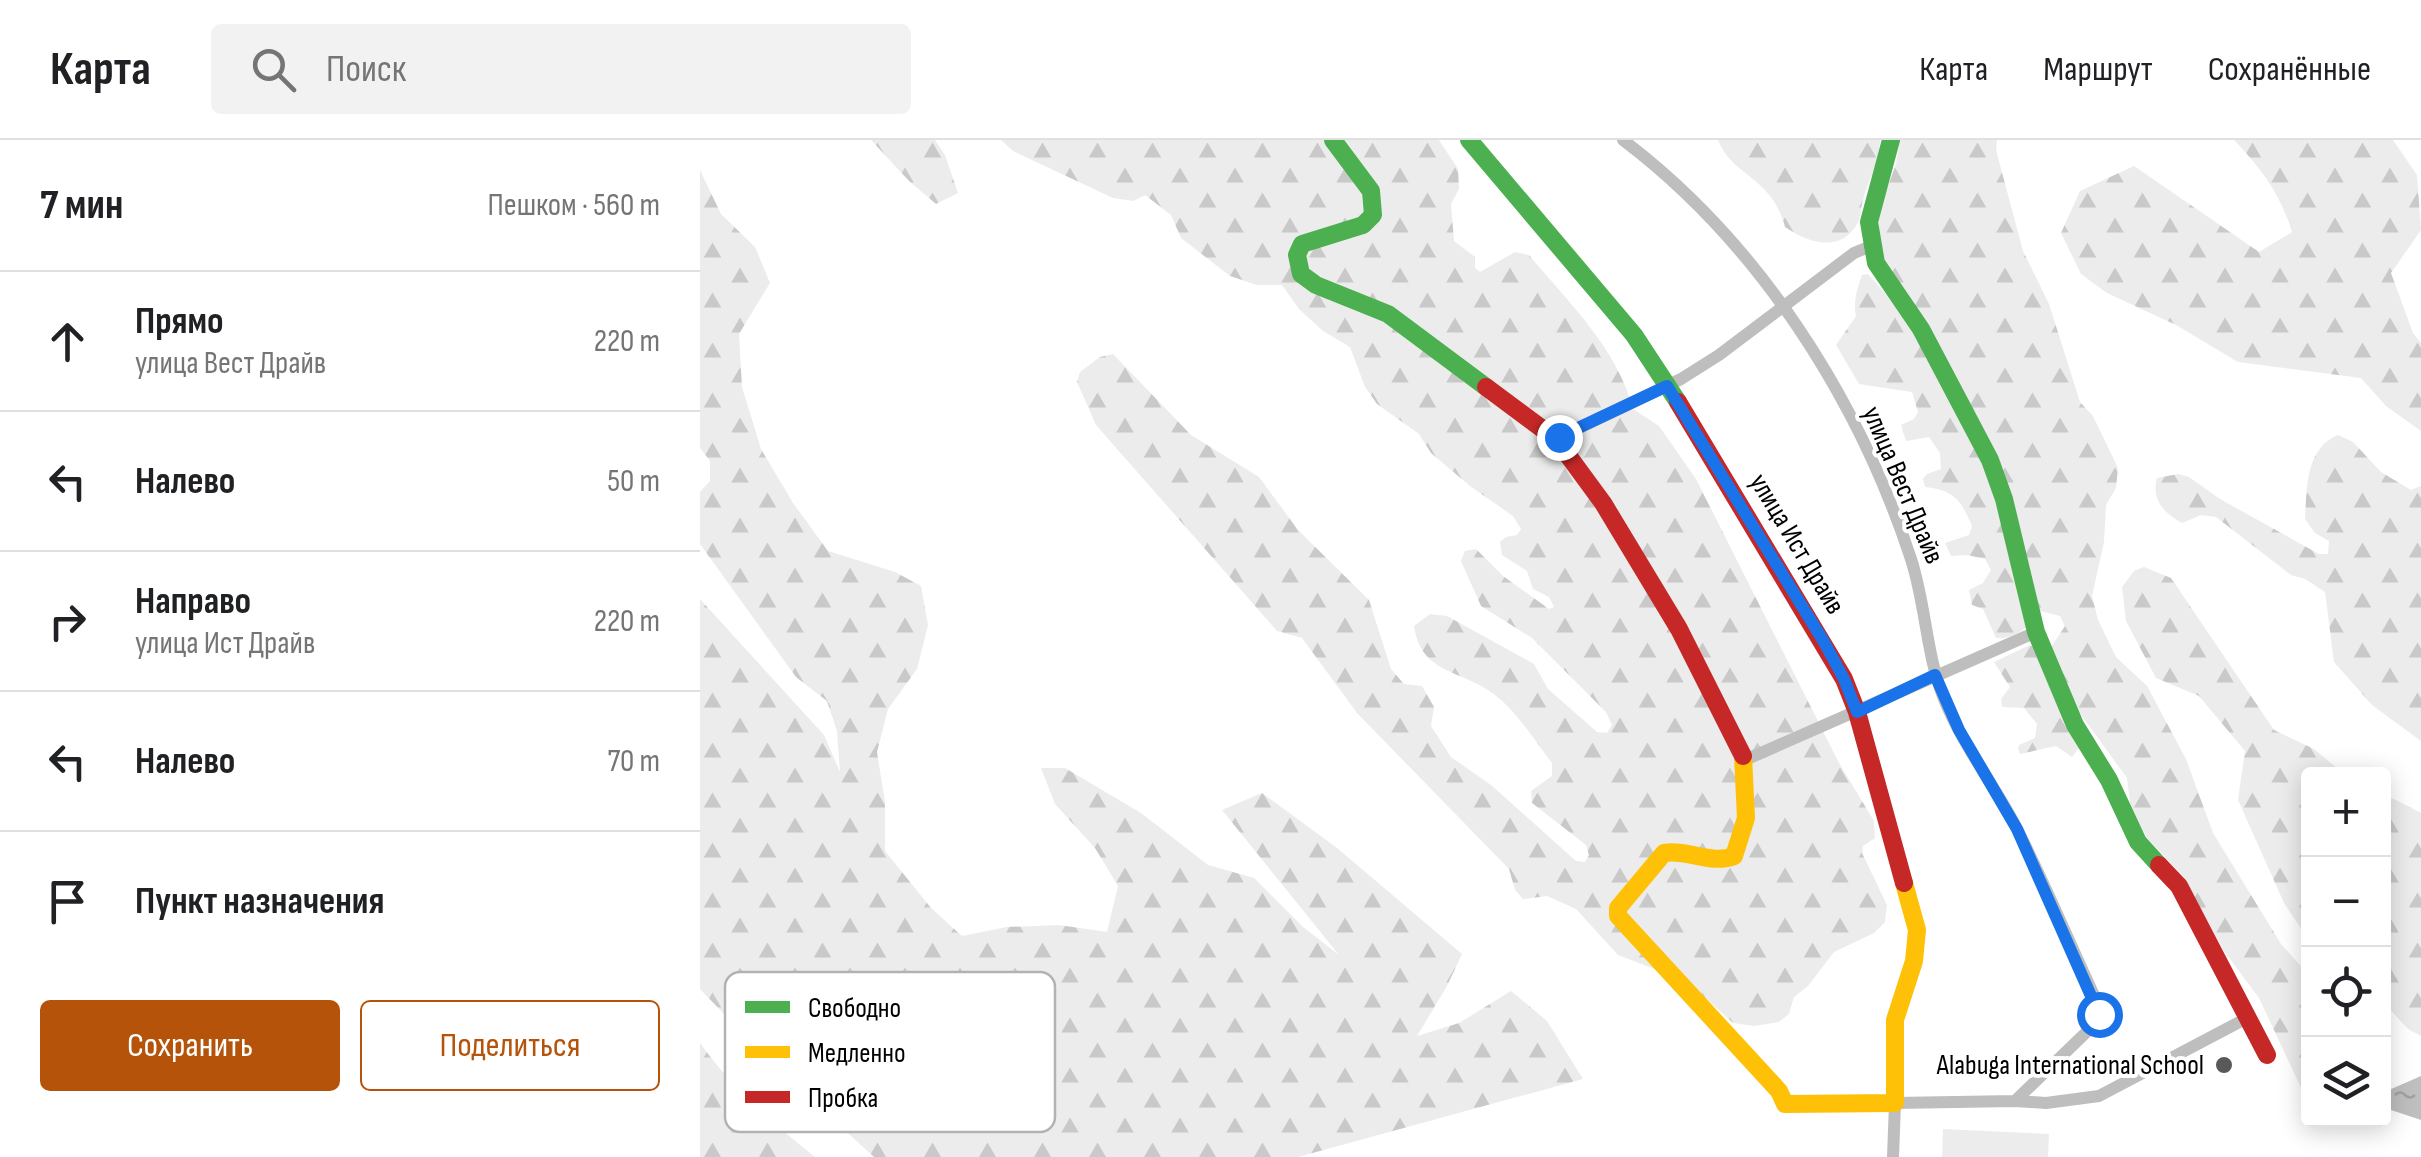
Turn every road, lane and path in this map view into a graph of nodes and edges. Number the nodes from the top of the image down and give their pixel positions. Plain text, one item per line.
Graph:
1 (1333, 140) edge
2 (1468, 140) edge
3 (1623, 140) edge
4 (1891, 140) edge
5 (1870, 246) junction
6 (1785, 308) junction
7 (1667, 386) junction
8 (1556, 439) junction
9 (2036, 632) junction
10 (1935, 675) junction
11 (1857, 712) junction
12 (1745, 760) junction
13 (2249, 1017) junction
14 (2267, 1055) dead end
15 (2015, 1100) junction
16 (1895, 1103) junction
17 (1893, 1157) edge

1 - 8 street
2 - 7 street, улица Ист Драйв
3 - 6 street, улица Вест Драйв
4 - 5 street
5 - 6 street
5 - 9 street
6 - 7 street
6 - 10 street, улица Вест Драйв
7 - 8 street
7 - 11 street, улица Ист Драйв
8 - 12 street
9 - 10 street
9 - 13 street
10 - 11 street
10 - 15 street, улица Вест Драйв
11 - 12 street
11 - 16 street, улица Ист Драйв
12 - 16 street
13 - 14 street
13 - 15 street
15 - 16 street
16 - 17 street

